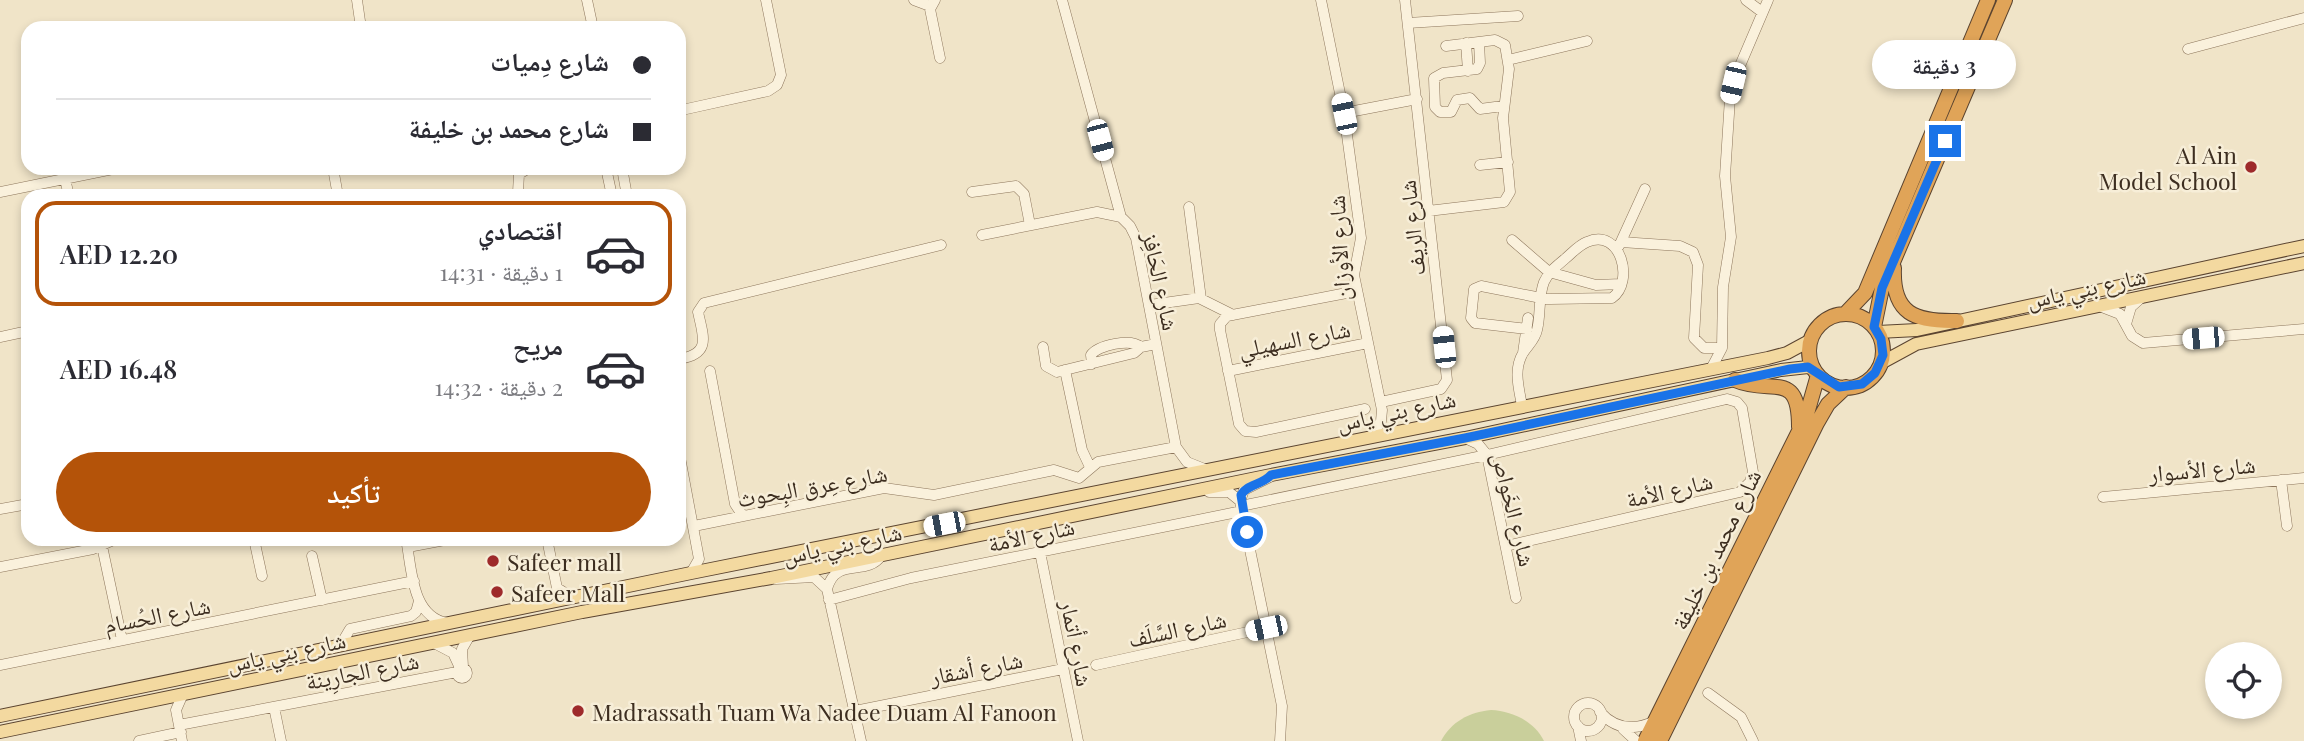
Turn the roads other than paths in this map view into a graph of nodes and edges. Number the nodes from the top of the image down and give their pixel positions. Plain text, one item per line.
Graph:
1 (357, 0) edge
2 (587, 0) edge
3 (766, 0) edge
4 (914, 0) edge
5 (1062, 0) edge
6 (1321, 0) edge
7 (1405, 0) edge
8 (1746, 0) edge
9 (1768, 0) edge
10 (1988, 0) edge
11 (2005, 0) edge
12 (932, 3) edge
13 (1762, 12) junction
14 (1518, 16) dead end
15 (2304, 18) edge
16 (360, 21) edge
17 (592, 21) edge
18 (1408, 23) junction
19 (1587, 41) dead end
20 (1479, 42) junction
21 (1466, 44) junction
22 (1446, 46) dead end
23 (2188, 48) dead end
24 (940, 58) dead end
25 (1508, 61) junction
26 (1468, 71) junction
27 (1417, 99) junction
28 (1503, 106) junction
29 (686, 112) edge
30 (1344, 114) junction
31 (1508, 162) junction
32 (1480, 164) dead end
33 (84, 175) edge
34 (65, 179) junction
35 (67, 189) edge
36 (1645, 189) dead end
37 (0, 192) edge
38 (972, 192) dead end
39 (1189, 207) dead end
40 (1428, 211) junction
41 (1121, 217) junction
42 (1030, 225) junction
43 (982, 235) dead end
44 (1512, 240) dead end
45 (941, 245) dead end
46 (1619, 246) junction
47 (2304, 246) edge
48 (1895, 259) junction
49 (2304, 263) edge
50 (1549, 272) junction
51 (1621, 284) junction
52 (1357, 291) junction
53 (1541, 298) junction
54 (2141, 298) junction
55 (1201, 299) junction
56 (1150, 305) junction
57 (2096, 306) junction
58 (1233, 314) junction
59 (1845, 314) junction
60 (1528, 318) dead end
61 (1957, 321) junction
62 (2126, 324) junction
63 (1527, 329) junction
64 (1876, 329) junction
65 (2304, 329) edge
66 (21, 332) edge
67 (0, 337) edge
68 (1811, 340) junction
69 (1156, 344) junction
70 (1368, 344) junction
71 (1043, 346) dead end
72 (1723, 348) junction
73 (1523, 353) junction
74 (686, 357) edge
75 (1744, 362) junction
76 (1881, 363) junction
77 (1712, 367) junction
78 (1065, 370) junction
79 (1228, 371) junction
80 (710, 372) dead end
81 (1817, 372) junction
82 (1735, 380) junction
83 (1846, 387) junction
84 (1381, 406) junction
85 (1522, 406) junction
86 (1365, 409) dead end
87 (1799, 429) junction
88 (1401, 430) junction
89 (1371, 437) junction
90 (1465, 438) junction
91 (1177, 451) junction
92 (1487, 455) junction
93 (1090, 467) junction
94 (1207, 470) junction
95 (1271, 475) junction
96 (1167, 478) junction
97 (2304, 478) edge
98 (2281, 480) junction
99 (686, 487) edge
100 (1197, 490) junction
101 (2103, 497) dead end
102 (735, 504) junction
103 (21, 505) edge
104 (1241, 506) junction
105 (0, 509) edge
106 (743, 516) junction
107 (726, 520) junction
108 (694, 526) junction
109 (2287, 526) dead end
110 (102, 546) joint
111 (256, 546) edge
112 (408, 546) edge
113 (548, 546) edge
114 (1506, 546) junction
115 (1040, 552) junction
116 (312, 555) dead end
117 (881, 555) junction
118 (699, 559) junction
119 (754, 562) junction
120 (0, 566) edge
121 (716, 569) junction
122 (691, 573) junction
123 (262, 576) dead end
124 (771, 578) junction
125 (414, 581) junction
126 (743, 583) junction
127 (828, 594) junction
128 (1516, 598) dead end
129 (575, 599) junction
130 (322, 600) junction
131 (419, 600) junction
132 (451, 623) junction
133 (1266, 628) junction
134 (401, 633) junction
135 (470, 635) junction
136 (122, 640) junction
137 (433, 642) junction
138 (340, 646) junction
139 (370, 656) junction
140 (0, 665) edge
141 (1096, 665) dead end
142 (460, 669) junction
143 (1063, 669) junction
144 (183, 694) junction
145 (1708, 694) dead end
146 (160, 698) junction
147 (274, 707) junction
148 (176, 710) junction
149 (855, 711) junction
150 (1601, 712) junction
151 (0, 716) edge
152 (1655, 721) junction
153 (1578, 726) junction
154 (1620, 727) junction
155 (1594, 730) junction
156 (0, 732) edge
157 (181, 733) edge
158 (139, 741) edge
159 (281, 741) edge
160 (861, 741) edge
161 (1078, 741) edge
162 (1280, 741) edge
163 (1582, 741) edge
164 (1636, 741) edge
165 (1645, 741) edge
166 (1660, 741) edge
167 (1753, 741) edge

1 - 16 street
2 - 17 street
3 - 29 street
4 - 12 street
5 - 41 street
6 - 30 street, شارع الأوزان
7 - 18 street, شارع الريف
8 - 13 street
9 - 13 street
10 - 59 highway
11 - 48 highway
12 - 24 street
13 - 72 street
14 - 18 street
15 - 23 street
18 - 27 street, شارع الريف
19 - 25 street
20 - 21 street
20 - 25 street
20 - 26 street
21 - 22 street
21 - 26 street
25 - 28 street
26 - 28 street
27 - 30 street
27 - 40 street, شارع الريف
28 - 31 street
30 - 52 street, شارع الأوزان
31 - 32 street
31 - 40 street
33 - 34 street
34 - 35 street
34 - 37 street
36 - 46 street
38 - 42 street
39 - 55 street
40 - 84 street, شارع الريف
41 - 42 street, شارع الحَافِز
41 - 56 street, شارع الحَافِز
42 - 43 street, شارع الحَافِز
44 - 50 street
45 - 74 street
46 - 50 street
46 - 51 street
46 - 72 street
47 - 61 main road, شارع بني ياس
48 - 61 highway
48 - 64 highway
49 - 54 main road, شارع بني ياس
50 - 51 street
50 - 53 street
51 - 53 street
52 - 58 street
52 - 70 street, شارع الأوزان
53 - 63 street
53 - 73 street
54 - 57 main road, شارع بني ياس
54 - 62 street
55 - 56 street
55 - 58 street
56 - 69 street, شارع الحَافِز
57 - 62 street
57 - 76 main road, شارع بني ياس
58 - 79 street
59 - 64 highway
59 - 68 highway
60 - 63 street
61 - 64 main road, شارع بني ياس
62 - 65 street
63 - 73 street
64 - 76 highway
66 - 67 street
68 - 75 main road, شارع بني ياس
68 - 81 highway
69 - 78 street
69 - 91 street, شارع الحَافِز
70 - 79 street, شارع السهيلي
70 - 84 street, شارع الأوزان
71 - 78 street
72 - 75 street
72 - 77 street
73 - 85 street
75 - 77 main road, شارع بني ياس
76 - 83 highway
77 - 85 main road, شارع بني ياس
78 - 93 street
79 - 86 street
80 - 102 street
81 - 82 main road, شارع بني ياس
81 - 83 highway
81 - 87 highway, شارع محمد بن خليفة
82 - 87 highway
82 - 90 main road, شارع بني ياس
83 - 166 highway, شارع محمد بن خليفة
84 - 88 street
84 - 89 street
85 - 88 main road, شارع بني ياس
87 - 152 highway, شارع محمد بن خليفة
88 - 89 main road, شارع بني ياس
89 - 94 main road, شارع بني ياس
90 - 92 street, شارع الخَواص
90 - 95 main road, شارع بني ياس
91 - 93 street, شارع عِرق البِحوث
91 - 94 street
91 - 96 street
92 - 104 street, شارع الأمة
92 - 114 street, شارع الخَواص
92 - 114 street, شارع الأمة
93 - 106 street, شارع عِرق البِحوث
94 - 96 main road, شارع بني ياس
95 - 100 main road, شارع بني ياس
95 - 104 street
96 - 119 main road, شارع بني ياس
97 - 98 street, شارع الأسوار
98 - 101 street, شارع الأسوار
98 - 109 street
99 - 108 street
100 - 104 street
100 - 117 main road, شارع بني ياس
102 - 106 street
102 - 107 street
103 - 105 street
104 - 115 street, شارع الأمة
104 - 133 street
106 - 107 street, شارع عِرق البِحوث
107 - 108 street, شارع عِرق البِحوث
108 - 118 street
110 - 120 street
110 - 136 street
111 - 123 street
112 - 125 street
113 - 129 street
114 - 128 street, شارع الخَواص
115 - 127 street, شارع الأمة
115 - 143 street, شارع أتمار
116 - 130 street
117 - 124 main road, شارع بني ياس
117 - 127 street
118 - 121 street
118 - 122 street
119 - 121 main road, شارع بني ياس
119 - 126 main road
121 - 122 main road, شارع بني ياس
122 - 129 main road, شارع بني ياس
124 - 126 main road, شارع بني ياس
124 - 127 street
125 - 130 street, شارع الحُسام
125 - 131 street
126 - 135 main road, شارع بني ياس
127 - 149 street
129 - 132 main road, شارع بني ياس
130 - 136 street, شارع الحُسام
131 - 132 street
131 - 138 street
132 - 134 main road, شارع بني ياس
133 - 141 street, شارع السَّلَف
133 - 162 street
134 - 138 main road, شارع بني ياس
134 - 139 main road
135 - 137 main road, شارع بني ياس
135 - 142 street
136 - 140 street, شارع الحُسام
137 - 139 main road, شارع بني ياس
137 - 142 street
138 - 151 main road, شارع بني ياس
139 - 144 main road, شارع بني ياس
142 - 147 street, شارع الجارِينة
143 - 149 street, شارع أشقار
143 - 161 street, شارع أتمار
144 - 146 main road, شارع بني ياس
144 - 148 street
145 - 167 street
146 - 148 street
146 - 156 main road, شارع بني ياس
147 - 157 street, شارع الجارِينة
147 - 159 street
148 - 157 street
149 - 160 street
150 - 153 street
150 - 154 street
150 - 155 street
152 - 154 street
152 - 165 highway, شارع محمد بن خليفة
153 - 155 street
153 - 163 street
154 - 155 street
154 - 164 street
155 - 163 street
157 - 158 street, شارع الجارِينة

